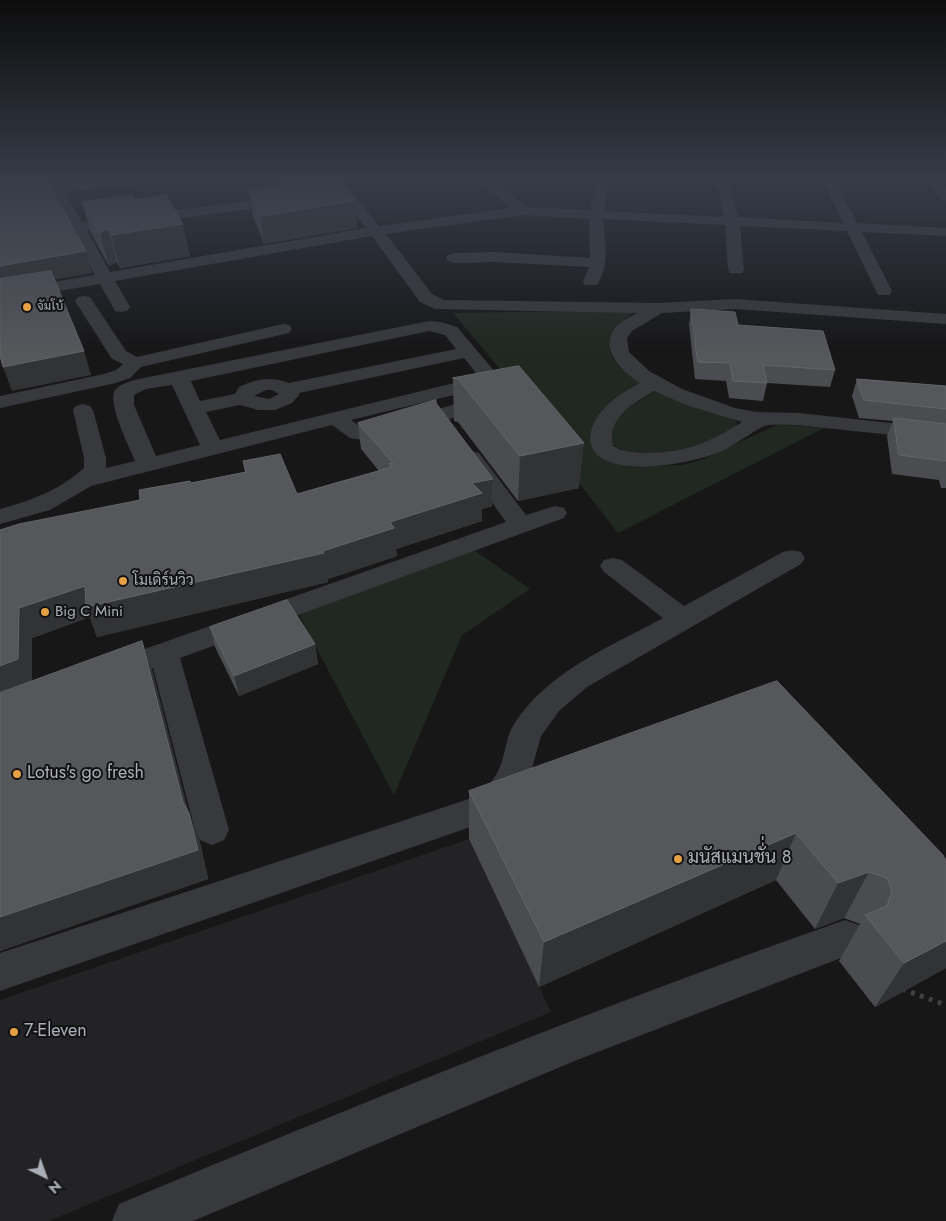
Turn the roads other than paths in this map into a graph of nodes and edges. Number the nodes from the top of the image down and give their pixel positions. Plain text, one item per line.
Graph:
1 (84, 238) edge
2 (335, 238) edge
3 (381, 238) edge
4 (597, 238) edge
5 (733, 238) edge
6 (859, 238) edge
7 (454, 258) dead end
8 (598, 263) junction
9 (736, 270) dead end
10 (105, 277) junction
11 (591, 282) dead end
12 (884, 291) dead end
13 (0, 296) edge
14 (84, 301) dead end
15 (121, 307) dead end
16 (658, 308) junction
17 (946, 319) edge
18 (283, 329) dead end
19 (356, 347) junction
20 (468, 352) junction
21 (135, 362) junction
22 (247, 364) junction
23 (378, 371) junction
24 (179, 378) junction
25 (490, 379) junction
26 (653, 383) junction
27 (288, 389) junction
28 (252, 392) junction
29 (405, 401) junction
30 (0, 402) edge
31 (269, 404) junction
32 (193, 409) junction
33 (83, 410) dead end
34 (336, 418) junction
35 (762, 418) junction
36 (284, 431) junction
37 (454, 435) edge
38 (946, 435) edge
39 (213, 449) junction
40 (148, 465) junction
41 (84, 481) junction
42 (555, 513) dead end
43 (0, 517) edge
44 (521, 525) junction
45 (792, 558) dead end
46 (613, 566) dead end
47 (682, 619) junction
48 (164, 653) junction
49 (91, 680) edge
50 (212, 830) dead end
51 (845, 938) dead end
52 (0, 972) edge
53 (136, 1221) edge

1 - 10 street
2 - 10 street
3 - 16 street
4 - 8 street
5 - 9 street
6 - 12 street
7 - 8 street
8 - 11 street
10 - 13 street
10 - 15 street
14 - 21 street
16 - 17 street
16 - 26 street
18 - 21 street
19 - 20 street
19 - 22 street
19 - 23 street
20 - 23 street
20 - 25 street
21 - 30 street
22 - 24 street
22 - 28 street
23 - 27 street
23 - 29 street
24 - 32 street
24 - 40 street
25 - 29 street
25 - 34 street
26 - 35 street
26 - 35 street
27 - 28 street
27 - 31 street
28 - 31 street
28 - 32 street
29 - 34 street
31 - 36 street
32 - 39 street
33 - 41 street
34 - 36 street
35 - 38 street
36 - 39 street
37 - 44 street
39 - 40 street
40 - 41 street
41 - 43 street
42 - 44 street
44 - 48 street
45 - 47 street
46 - 47 street
47 - 52 street
48 - 49 street
48 - 50 street
51 - 53 street

